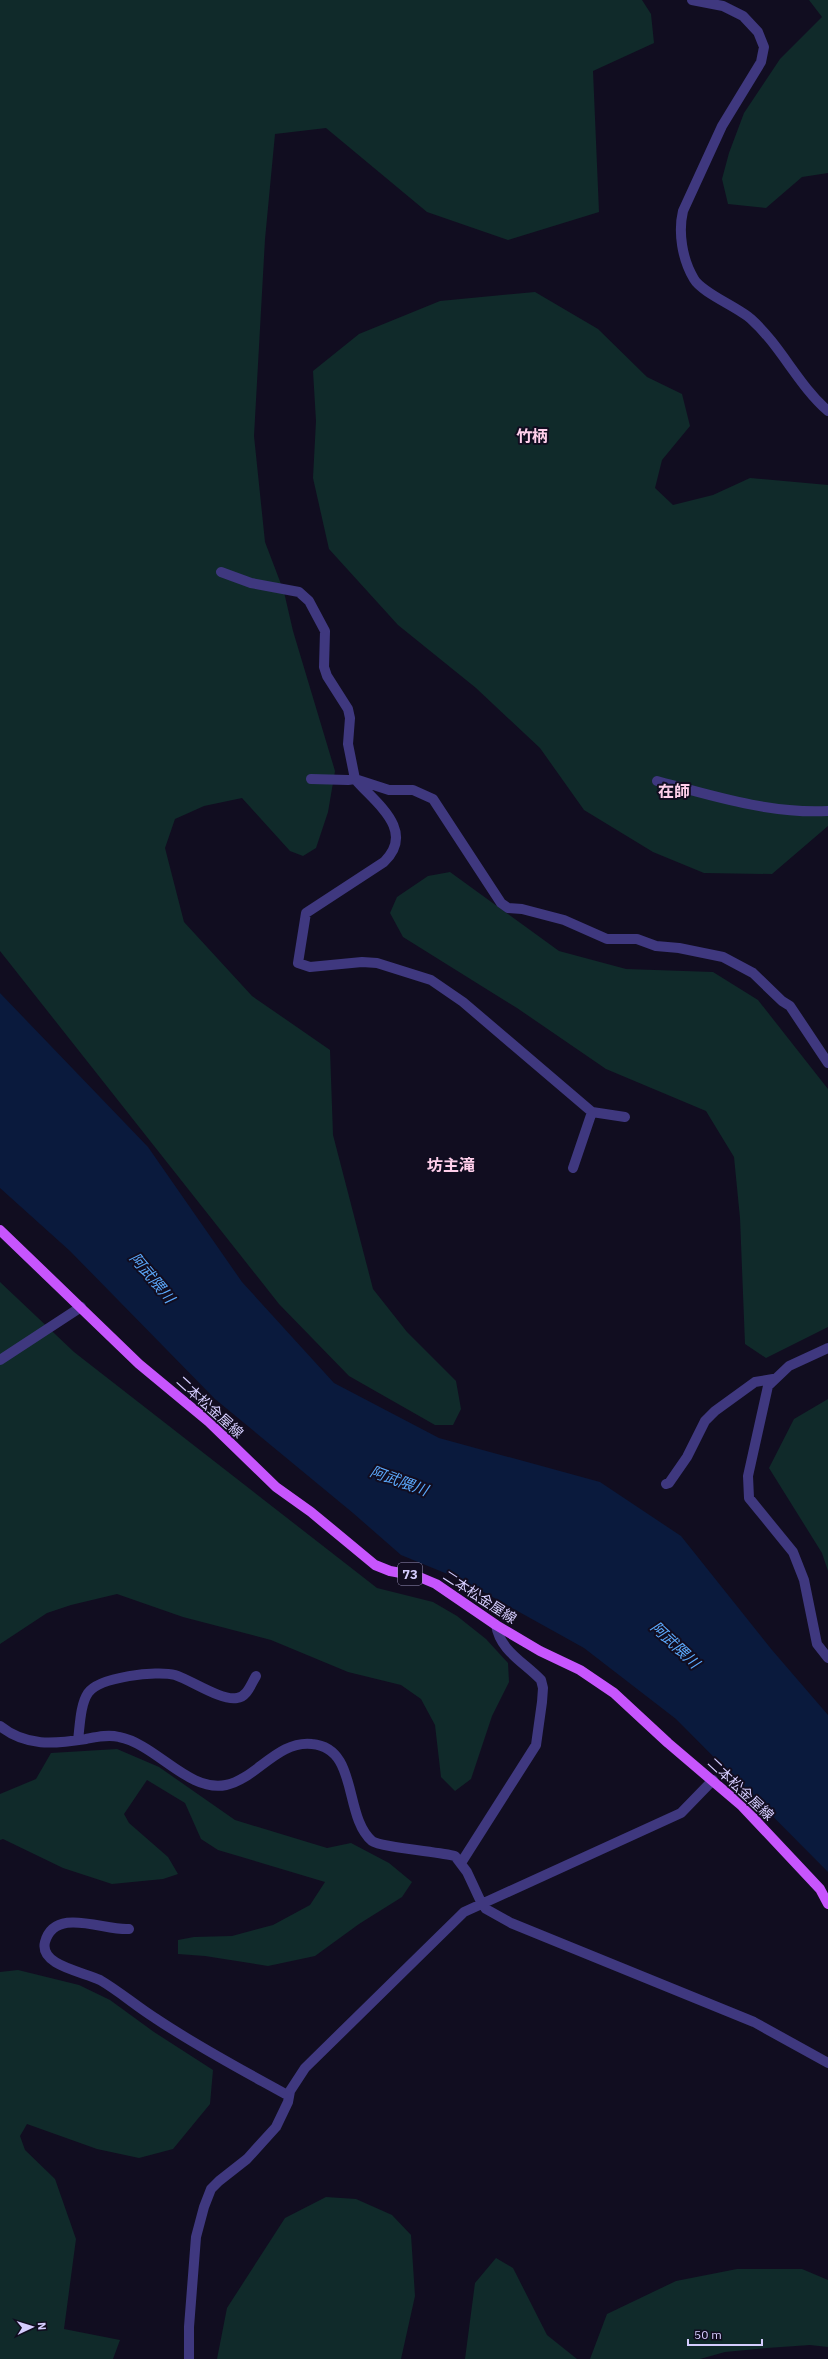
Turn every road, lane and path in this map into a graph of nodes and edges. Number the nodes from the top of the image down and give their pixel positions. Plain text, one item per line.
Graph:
1 (692, 0) edge
2 (828, 411) edge
3 (221, 572) dead end
4 (355, 778) junction
5 (311, 779) dead end
6 (657, 781) dead end
7 (828, 811) edge
8 (828, 1063) edge
9 (592, 1112) junction
10 (625, 1117) dead end
11 (574, 1168) dead end
12 (0, 1230) edge
13 (81, 1307) junction
14 (828, 1348) edge
15 (0, 1360) edge
16 (773, 1379) junction
17 (666, 1484) dead end
18 (496, 1625) junction
19 (828, 1658) edge
20 (256, 1676) dead end
21 (0, 1726) edge
22 (78, 1740) junction
23 (713, 1780) junction
24 (461, 1863) junction
25 (481, 1902) junction
26 (828, 1904) edge
27 (129, 1929) dead end
28 (828, 2063) edge
29 (289, 2096) junction
30 (189, 2359) edge

1 - 2 street
3 - 4 street
4 - 5 street
4 - 8 street
4 - 9 street
6 - 7 street
9 - 10 street
9 - 11 street
12 - 13 main road, 二本松金屋線 / 73
13 - 15 street
13 - 18 main road, 二本松金屋線 / 73
14 - 16 street
16 - 17 street
16 - 19 street
18 - 23 main road, 二本松金屋線 / 73
18 - 24 street
20 - 22 street
21 - 22 street
22 - 24 street
23 - 25 street
23 - 26 main road, 二本松金屋線 / 73
24 - 25 street
25 - 28 street
25 - 29 street
27 - 29 street
29 - 30 street

